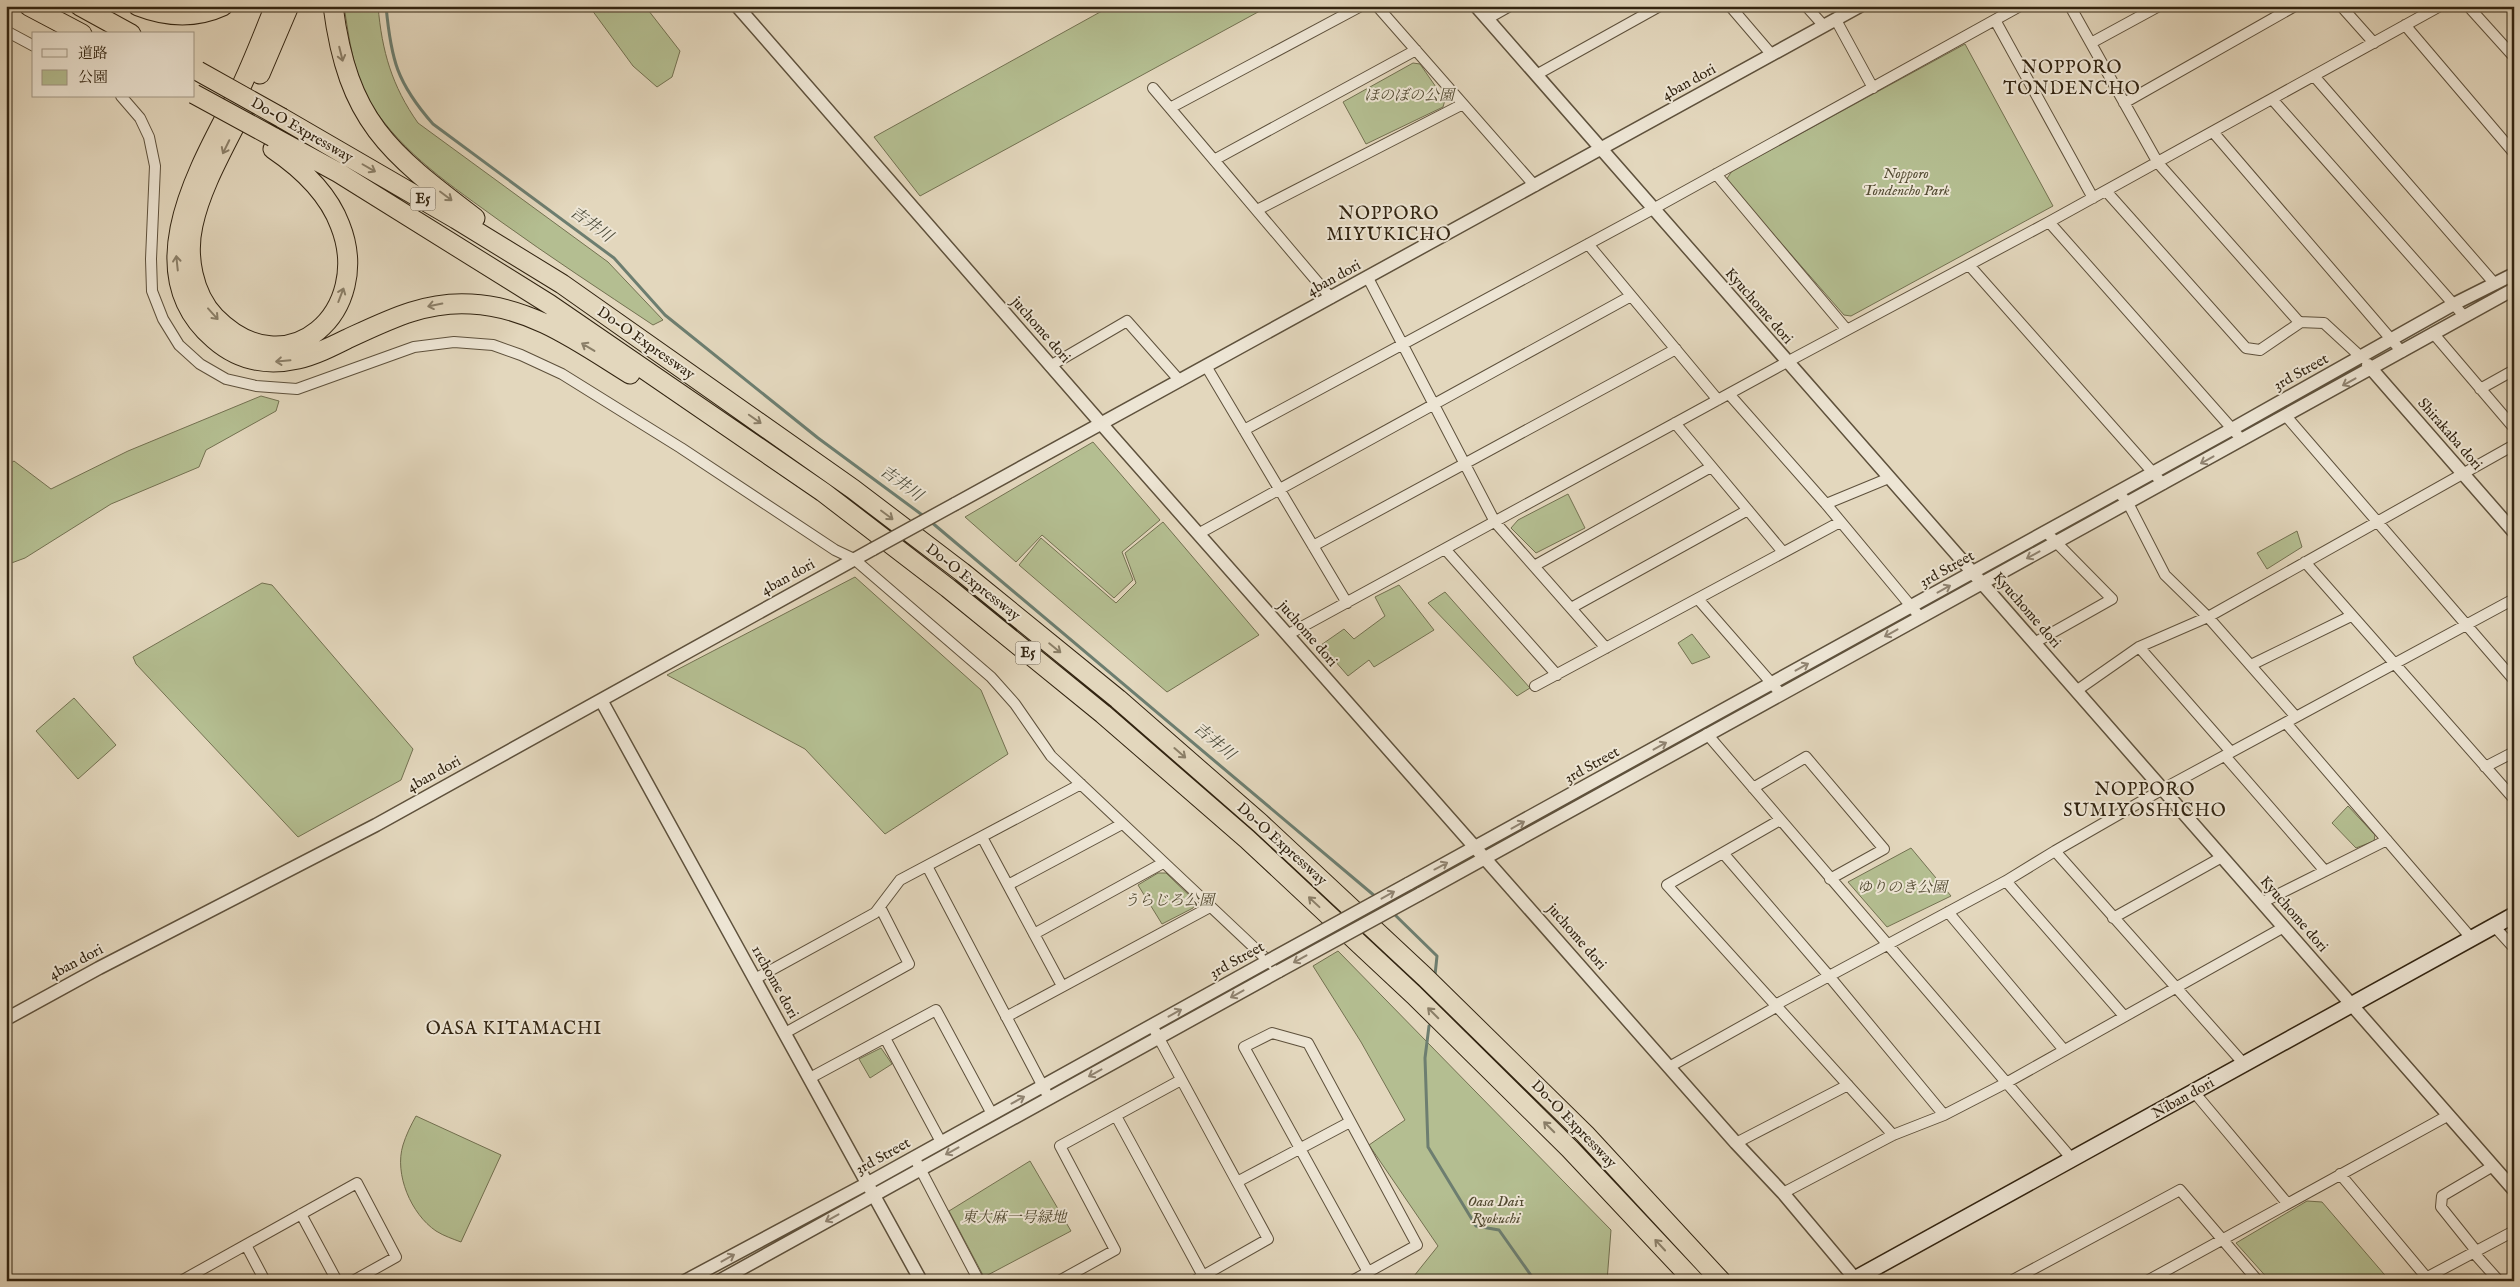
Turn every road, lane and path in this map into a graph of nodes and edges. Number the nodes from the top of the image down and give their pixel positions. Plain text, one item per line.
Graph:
1 (29, 6) edge
2 (80, 6) edge
3 (138, 6) edge
4 (223, 6) edge
5 (275, 6) edge
6 (289, 6) edge
7 (334, 6) edge
8 (737, 6) edge
9 (1361, 6) edge
10 (1377, 6) edge
11 (1476, 6) edge
12 (1510, 6) edge
13 (1660, 6) edge
14 (1730, 6) edge
15 (1806, 6) edge
16 (1860, 6) edge
17 (2020, 6) edge
18 (2070, 6) edge
19 (2159, 6) edge
20 (2295, 6) edge
21 (2341, 6) edge
22 (2440, 6) edge
23 (2468, 6) edge
24 (1487, 19) junction
25 (1836, 20) junction
26 (1995, 20) junction
27 (2405, 25) junction
28 (1824, 26) junction
29 (6, 31) edge
30 (78, 32) edge
31 (127, 32) edge
32 (2091, 43) junction
33 (2374, 43) junction
34 (32, 45) edge
35 (1416, 50) junction
36 (1772, 55) junction
37 (2514, 57) edge
38 (196, 69) edge
39 (1536, 75) junction
40 (2314, 76) junction
41 (1153, 88) dead end
42 (1872, 88) junction
43 (195, 95) edge
44 (124, 98) edge
45 (2272, 99) junction
46 (2124, 102) junction
47 (1463, 104) junction
48 (1170, 108) junction
49 (2213, 132) junction
50 (269, 140) junction
51 (1600, 150) junction
52 (2514, 153) edge
53 (1214, 160) junction
54 (2158, 162) junction
55 (1716, 174) junction
56 (1535, 186) junction
57 (2106, 191) junction
58 (2093, 198) junction
59 (1653, 209) junction
60 (1257, 210) junction
61 (2049, 222) junction
62 (1588, 244) junction
63 (1969, 265) junction
64 (2514, 274) edge
65 (1368, 278) junction
66 (562, 284) junction
67 (2495, 284) junction
68 (2514, 289) edge
69 (1631, 296) junction
70 (1331, 298) junction
71 (2454, 304) junction
72 (2464, 316) junction
73 (2301, 322) junction
74 (1848, 330) junction
75 (2433, 333) junction
76 (2393, 339) junction
77 (1402, 344) junction
78 (1676, 349) junction
79 (2402, 352) junction
80 (2362, 358) junction
81 (1787, 362) junction
82 (1050, 366) junction
83 (1206, 366) junction
84 (2372, 369) junction
85 (2514, 370) edge
86 (1180, 381) junction
87 (2480, 389) junction
88 (1730, 394) junction
89 (1718, 400) junction
90 (1434, 404) junction
91 (2286, 416) junction
92 (1675, 423) junction
93 (1101, 424) junction
94 (2514, 428) edge
95 (2232, 429) junction
96 (1244, 430) junction
97 (2242, 440) junction
98 (2514, 445) edge
99 (1465, 463) junction
100 (1712, 467) junction
101 (2153, 473) junction
102 (2463, 474) junction
103 (1889, 478) junction
104 (2163, 484) junction
105 (1279, 489) junction
106 (823, 492) junction
107 (2118, 492) junction
108 (2128, 503) junction
109 (1826, 504) junction
110 (1748, 510) junction
111 (1495, 522) junction
112 (1840, 522) junction
113 (2376, 523) junction
114 (2046, 532) junction
115 (2514, 532) edge
116 (1198, 534) junction
117 (2057, 542) junction
118 (1313, 546) junction
119 (1445, 549) junction
120 (1783, 552) junction
121 (854, 559) junction
122 (2305, 562) junction
123 (1534, 566) junction
124 (1972, 573) junction
125 (1982, 583) junction
126 (1698, 599) junction
127 (2514, 599) edge
128 (1347, 603) junction
129 (1571, 608) junction
130 (1916, 612) junction
131 (2351, 616) junction
132 (2208, 617) junction
133 (2466, 625) junction
134 (1288, 635) junction
135 (2034, 643) junction
136 (2139, 647) junction
137 (1606, 648) junction
138 (2394, 664) junction
139 (2251, 665) junction
140 (1557, 675) junction
141 (2514, 680) edge
142 (1772, 684) junction
143 (1535, 686) dead end
144 (2076, 691) junction
145 (1781, 694) junction
146 (601, 700) junction
147 (2296, 717) junction
148 (2286, 723) junction
149 (1708, 734) junction
150 (2514, 752) edge
151 (2228, 754) junction
152 (2485, 767) junction
153 (1081, 784) junction
154 (1753, 788) junction
155 (2163, 789) junction
156 (2514, 799) edge
157 (1780, 820) junction
158 (1122, 824) junction
159 (982, 837) junction
160 (2387, 840) junction
161 (2055, 851) junction
162 (1480, 853) junction
163 (1723, 853) junction
164 (2222, 856) junction
165 (1163, 863) junction
166 (927, 866) junction
167 (2325, 871) junction
168 (1830, 879) junction
169 (2006, 881) junction
170 (1008, 885) junction
171 (2263, 902) junction
172 (880, 907) junction
173 (1210, 907) junction
174 (1948, 912) junction
175 (2514, 915) edge
176 (2113, 918) junction
177 (2494, 926) junction
178 (2284, 927) junction
179 (1034, 934) junction
180 (2472, 938) junction
181 (1886, 945) junction
182 (2514, 948) edge
183 (1268, 961) junction
184 (1280, 971) junction
185 (1829, 976) junction
186 (755, 979) junction
187 (1062, 986) junction
188 (2175, 987) junction
189 (1778, 1005) junction
190 (2352, 1005) junction
191 (1006, 1016) junction
192 (2124, 1016) junction
193 (6, 1018) edge
194 (1152, 1025) junction
195 (785, 1033) junction
196 (885, 1038) junction
197 (1158, 1038) junction
198 (2064, 1050) junction
199 (2244, 1064) junction
200 (1669, 1067) junction
201 (810, 1078) junction
202 (1182, 1080) junction
203 (2006, 1083) junction
204 (1848, 1085) junction
205 (1042, 1086) junction
206 (2194, 1092) junction
207 (1049, 1098) junction
208 (992, 1114) junction
209 (1944, 1115) junction
210 (1116, 1116) junction
211 (2449, 1116) junction
212 (1350, 1122) junction
213 (1893, 1135) junction
214 (941, 1142) junction
215 (1736, 1143) junction
216 (1300, 1148) junction
217 (914, 1157) junction
218 (2072, 1159) junction
219 (2493, 1166) junction
220 (920, 1169) junction
221 (2340, 1174) junction
222 (868, 1182) junction
223 (1237, 1182) junction
224 (2514, 1190) edge
225 (1783, 1193) junction
226 (874, 1195) junction
227 (2287, 1203) junction
228 (301, 1214) junction
229 (2514, 1230) edge
230 (2222, 1238) junction
231 (246, 1245) junction
232 (2476, 1253) junction
233 (1368, 1272) junction
234 (1198, 1278) edge
235 (186, 1279) edge
236 (2424, 1279) edge
237 (1854, 1280) edge
238 (265, 1281) edge
239 (337, 1281) edge
240 (353, 1281) edge
241 (685, 1281) edge
242 (719, 1281) edge
243 (921, 1281) edge
244 (979, 1281) edge
245 (1059, 1281) edge
246 (1352, 1281) edge
247 (1694, 1281) edge
248 (1721, 1281) edge
249 (2010, 1281) edge
250 (2147, 1281) edge
251 (2258, 1281) edge
252 (2500, 1281) edge

1 - 30 highway
2 - 31 highway
3 - 4 highway
106 -> 5 highway
6 -> 50 highway
7 -> 66 highway
8 - 82 street, juchome dori
9 - 48 street
10 - 35 street
11 - 24 street, Kyuchome dori
12 - 24 street
13 - 39 street
14 - 36 street
15 - 28 street
16 - 25 street, 4ban dori
17 - 26 street
18 - 32 street
19 - 32 street
20 - 46 street
21 - 33 street
22 - 27 street
23 - 37 street
24 - 39 street, Kyuchome dori
25 - 28 street, 4ban dori
25 - 42 street
26 - 42 street
26 - 58 street
27 - 33 street
27 - 52 street
28 - 36 street, 4ban dori
29 - 34 street
32 - 46 street
33 - 40 street
35 - 47 street
35 - 53 street
36 - 51 street, 4ban dori
38 -> 66 highway, Do-O Expressway / E5, bridge
39 - 51 street, Kyuchome dori
40 - 45 street
40 - 67 street
41 - 48 street
42 - 55 street
43 - 50 highway, bridge
44 - 121 street
45 - 49 street
45 - 71 street
46 - 54 street
47 - 56 street
47 - 60 street
48 - 53 street
49 - 54 street
49 - 76 street
50 - 106 highway, Do-O Expressway / E5
51 - 56 street, 4ban dori
51 - 59 street, Kyuchome dori
53 - 60 street
54 - 57 street
54 - 73 street
55 - 59 street
55 - 74 street
56 - 65 street, 4ban dori
57 - 58 street
57 - 73 street
58 - 61 street
59 - 62 street
59 - 81 street, Kyuchome dori
60 - 70 street
61 - 63 street
61 - 95 street
62 - 69 street
62 - 77 street
63 - 74 street
63 - 101 street
64 - 67 street, 3rd Street
65 - 70 street, 4ban dori
65 - 77 street
66 -> 248 highway, Do-O Expressway / E5
67 - 71 street, 3rd Street
68 - 72 street, 3rd Street
69 - 78 street
69 - 90 street
70 - 83 street, 4ban dori
71 - 72 street
71 - 76 street, 3rd Street
72 - 75 street, 3rd Street
73 - 80 street
74 - 81 street
75 - 79 street, 3rd Street
75 - 87 street
76 - 79 street
76 - 80 street, 3rd Street
77 - 90 street
77 - 96 street
78 - 89 street
78 - 99 street
79 - 84 street, 3rd Street
80 - 84 street, Shirakaba dori
80 - 95 street, 3rd Street
81 - 88 street
81 - 103 street, Kyuchome dori
82 - 86 street
82 - 93 street, juchome dori
83 - 86 street, 4ban dori
83 - 96 street
84 -> 91 street, 3rd Street
84 - 102 street, Shirakaba dori
85 - 87 street
86 - 93 street, 4ban dori
87 - 94 street
88 - 89 street
88 - 109 street
89 - 92 street
90 - 99 street
90 - 105 street
91 - 97 street, 3rd Street
91 - 113 street
92 - 100 street
92 - 111 street
93 - 116 street, juchome dori
93 - 121 street, 4ban dori, bridge
95 - 97 street
95 - 101 street, 3rd Street
96 - 105 street
97 -> 104 street, 3rd Street
98 - 102 street
99 - 111 street
99 - 118 street
100 - 110 street
100 - 123 street
101 - 104 street
101 - 107 street, 3rd Street
102 - 113 street
102 - 115 street, Shirakaba dori
103 - 109 street
103 - 124 street, Kyuchome dori
104 - 108 street, 3rd Street
105 - 116 street
105 - 118 street
247 -> 106 highway, Do-O Expressway / E5
107 - 108 street
107 - 114 street, 3rd Street
108 - 117 street, 3rd Street
108 - 132 street
109 - 112 street
110 - 120 street
110 - 129 street
111 - 119 street
111 - 123 street
112 - 120 street
112 - 130 street
113 - 122 street
113 - 133 street
114 - 117 street
114 - 124 street, 3rd Street
116 - 134 street, juchome dori
117 -> 125 street, 3rd Street
117 - 135 street
118 - 128 street
119 - 128 street
119 - 140 street
120 - 126 street
121 - 146 street, 4ban dori
121 - 153 street
122 - 131 street
122 - 132 street
123 - 129 street
124 - 125 street, Kyuchome dori
130 -> 124 street, 3rd Street
125 - 130 street, 3rd Street
125 - 135 street, Kyuchome dori
126 - 137 street
126 - 142 street
127 - 133 street
128 - 134 street
129 - 137 street
142 -> 130 street, 3rd Street
130 -> 145 street, 3rd Street
131 - 138 street
131 - 139 street
132 - 136 street
132 - 139 street
133 - 138 street
133 - 141 street
134 - 162 street, juchome dori
135 - 144 street, Kyuchome dori
136 - 144 street
136 - 151 street
137 - 140 street
138 - 147 street
138 - 152 street
139 - 147 street
140 - 143 street
142 - 145 street
162 -> 142 street, 3rd Street
144 - 155 street, Kyuchome dori
145 - 149 street, 3rd Street
146 - 186 street, 11chome dori
146 - 193 street, 4ban dori
147 - 148 street
148 - 151 street
148 - 160 street
149 - 154 street
149 - 162 street, 3rd Street
150 - 152 street
151 - 155 street
151 - 167 street
152 - 156 street
153 - 158 street
153 - 159 street
154 - 157 street
154 - 168 street
155 - 161 street
155 - 164 street, Kyuchome dori
157 - 163 street
157 - 168 street
158 - 165 street
158 - 170 street
159 - 166 street
159 - 170 street
160 - 167 street
160 - 180 street
161 - 169 street
161 - 176 street
183 -> 162 street, 3rd Street, bridge
162 -> 184 street, 3rd Street, bridge
162 - 200 street, juchome dori
163 - 185 street
163 - 189 street
164 - 171 street, Kyuchome dori
164 - 176 street
165 - 173 street
165 - 179 street
166 - 172 street
166 - 191 street
167 - 171 street
168 - 181 street
169 - 174 street
169 - 192 street
170 - 179 street
171 - 178 street, Kyuchome dori
172 - 186 street
172 - 195 street
173 - 183 street
173 - 187 street
174 - 181 street
174 - 198 street
175 - 177 main road, Niban dori
176 - 188 street
177 - 180 main road, Niban dori
177 - 182 street
178 - 188 street
178 - 190 street, Kyuchome dori
179 - 187 street
180 - 190 main road, Niban dori
181 - 185 street
181 - 203 street
183 - 184 street
194 -> 183 street, 3rd Street
184 -> 197 street, 3rd Street
185 - 189 street
185 - 209 street
186 - 195 street, 11chome dori
187 - 191 street
188 - 192 street
188 - 199 street
189 - 200 street
189 - 204 street
190 - 199 main road, Niban dori
190 - 211 street, Kyuchome dori
191 - 205 street
192 - 198 street
194 - 197 street
194 - 205 street, 3rd Street
195 - 201 street, 11chome dori
196 - 201 street
196 - 208 street
196 - 214 street
197 - 202 street
197 -> 207 street, 3rd Street
198 - 203 street
199 - 206 main road, Niban dori
200 - 215 street, juchome dori
201 - 222 street, 11chome dori
202 - 210 street
202 - 223 street
203 - 209 street
203 - 218 street
204 - 213 street
204 - 215 street
205 - 207 street
208 -> 205 street, 3rd Street
206 - 218 main road, Niban dori
206 - 227 street
207 -> 220 street, 3rd Street
208 - 214 street, 3rd Street
209 - 213 street
210 - 234 street
210 - 245 street
211 - 219 street, Kyuchome dori
211 - 221 street
212 - 216 street
212 - 216 street
212 - 233 street
213 - 225 street
214 - 217 street, 3rd Street
215 - 225 street, juchome dori
216 - 223 street
216 - 233 street
217 - 220 street
217 - 222 street, 3rd Street
218 - 237 main road, Niban dori
219 - 224 street, Kyuchome dori
219 - 232 street
220 - 226 street, 3rd Street
220 - 244 street
221 - 227 street
221 - 236 street
222 - 226 street, 11chome dori
241 -> 222 street, 3rd Street
223 - 234 street
225 - 237 street, juchome dori
226 -> 242 street, 3rd Street
226 - 243 street, 11chome dori
227 - 230 street
228 - 231 street
228 - 239 street
228 - 240 street
229 - 232 street
230 - 249 street
230 - 250 street
230 - 251 street
231 - 235 street
231 - 238 street
232 - 236 street
232 - 252 street
233 - 246 street

